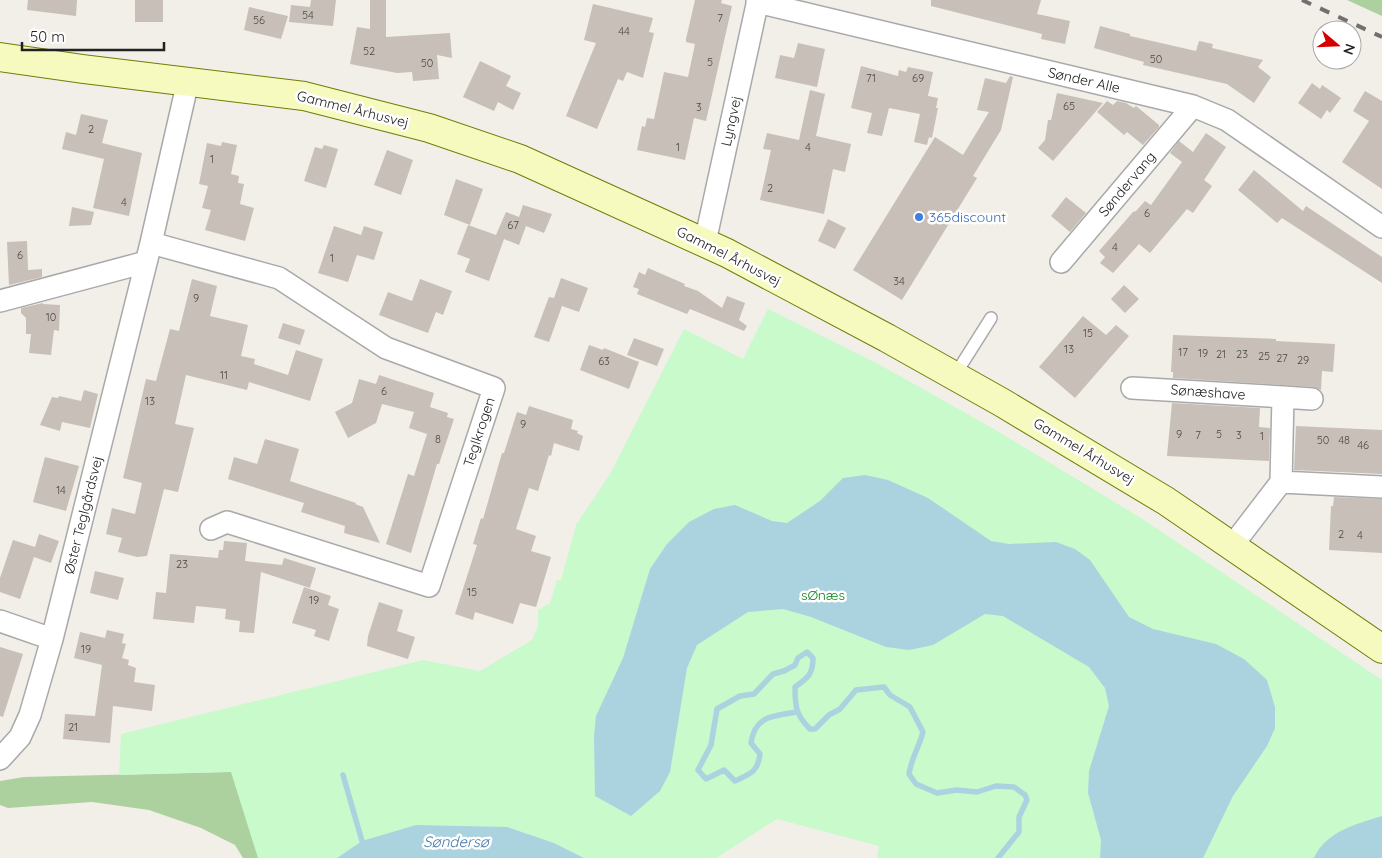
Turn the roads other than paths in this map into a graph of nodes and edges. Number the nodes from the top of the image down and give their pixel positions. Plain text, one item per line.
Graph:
1 (758, 1) edge
2 (0, 57) edge
3 (188, 82) junction
4 (1193, 106) junction
5 (1382, 226) edge
6 (705, 242) junction
7 (149, 253) junction
8 (1061, 262) dead end
9 (0, 302) edge
10 (991, 318) dead end
11 (955, 375) junction
12 (1132, 388) dead end
13 (1283, 397) junction
14 (1312, 399) dead end
15 (1281, 482) junction
16 (1382, 487) edge
17 (211, 529) dead end
18 (1232, 546) junction
19 (1310, 599) junction
20 (0, 621) edge
21 (52, 639) junction
22 (1382, 648) edge
23 (1382, 659) edge
24 (0, 759) edge

1 - 4 street, Sønder Alle
1 - 6 street, Lyngvej
2 - 3 street, Gammel Århusvej
3 - 6 street, Gammel Århusvej
3 - 7 street, Øster Teglgårdsvej
4 - 5 street, Sønder Alle
4 - 8 street, Søndervang
6 - 11 street, Gammel Århusvej
7 - 9 street
7 - 17 street, Teglkrogen
7 - 21 street, Øster Teglgårdsvej
10 - 11 lane
11 - 18 street, Gammel Århusvej
12 - 13 street, Sønæshave
13 - 14 street, Sønæshave
13 - 15 street
15 - 16 street
15 - 18 street
18 - 19 street, Gammel Århusvej
19 - 22 street, Gammel Århusvej
19 - 23 lane
20 - 21 street
21 - 24 street, Øster Teglgårdsvej

